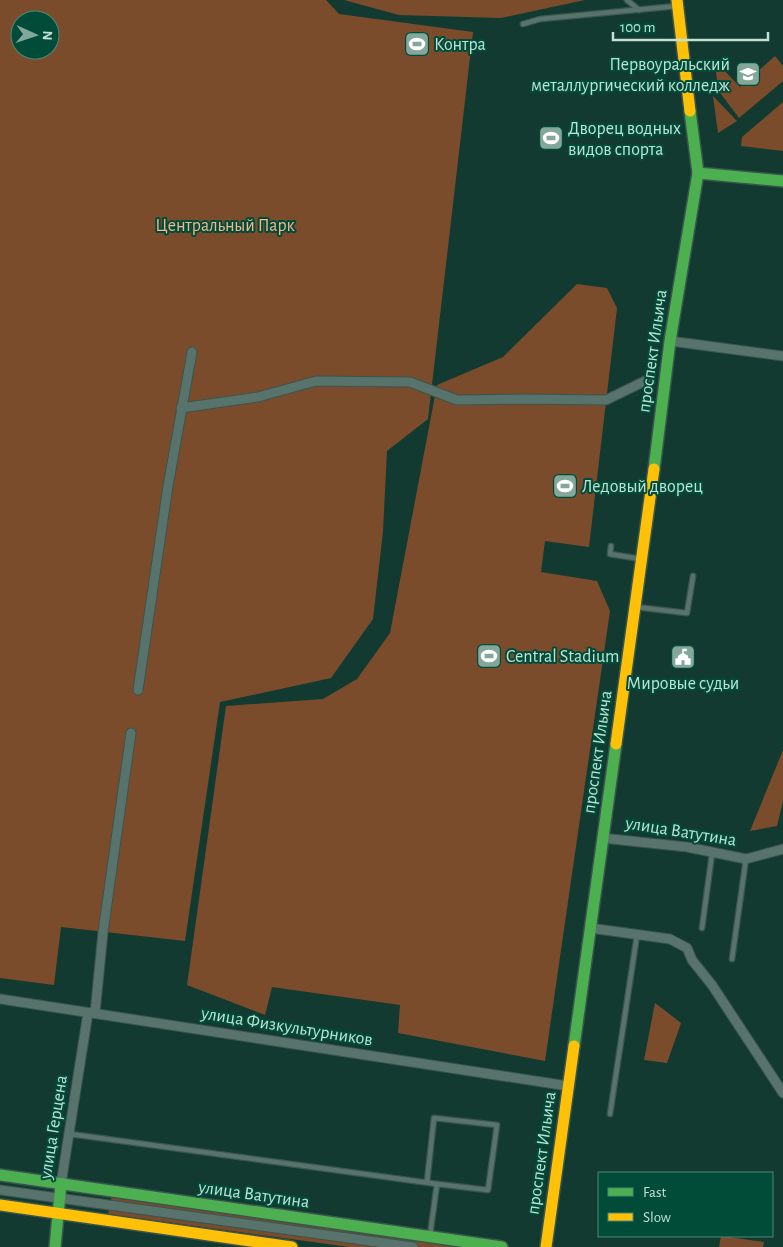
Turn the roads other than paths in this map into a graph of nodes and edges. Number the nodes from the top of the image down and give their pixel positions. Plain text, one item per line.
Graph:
1 (627, 0) edge
2 (678, 3) edge
3 (639, 10) junction
4 (523, 24) dead end
5 (698, 173) junction
6 (783, 181) edge
7 (670, 341) junction
8 (192, 352) dead end
9 (783, 356) edge
10 (645, 381) dead end
11 (181, 408) junction
12 (611, 546) dead end
13 (642, 560) junction
14 (693, 576) dead end
15 (635, 606) junction
16 (138, 690) dead end
17 (131, 733) dead end
18 (602, 838) junction
19 (783, 849) edge
20 (712, 854) junction
21 (746, 859) junction
22 (590, 928) junction
23 (702, 928) dead end
24 (638, 934) junction
25 (732, 959) dead end
26 (0, 999) edge
27 (91, 1013) junction
28 (568, 1086) junction
29 (783, 1092) edge
30 (610, 1114) dead end
31 (70, 1134) junction
32 (0, 1175) edge
33 (427, 1182) junction
34 (61, 1184) junction
35 (437, 1184) junction
36 (0, 1190) edge
37 (60, 1199) junction
38 (0, 1206) edge
39 (59, 1214) junction
40 (430, 1236) junction
41 (55, 1247) edge
42 (292, 1247) edge
43 (413, 1247) edge
44 (502, 1247) edge
45 (546, 1247) edge

1 - 3 lane
2 - 3 lane
2 - 5 main road, проспект Ильича
3 - 4 lane
5 - 6 main road
5 - 7 main road, проспект Ильича
7 - 9 street
7 - 13 main road, проспект Ильича
8 - 11 street
10 - 11 street
11 - 16 street
12 - 13 lane
13 - 15 main road, проспект Ильича
14 - 15 lane
15 - 18 main road, проспект Ильича
17 - 27 street, улица Герцена
18 - 20 street, улица Ватутина
18 - 22 main road, проспект Ильича
19 - 21 street, улица Ватутина
20 - 21 street, улица Ватутина
20 - 23 lane
21 - 25 lane
22 - 24 street
22 - 28 main road, проспект Ильича
24 - 29 street
24 - 30 lane
26 - 27 street, улица Физкультурников
27 - 28 street, улица Физкультурников
27 - 31 street, улица Герцена
28 - 45 main road, проспект Ильича
31 - 33 lane
31 - 34 street, улица Герцена
32 - 34 main road, улица Ватутина
33 - 35 lane
33 - 35 lane
34 - 37 main road, улица Герцена
34 - 40 main road, улица Ватутина
35 - 40 lane
36 - 37 street
37 - 39 main road, улица Герцена
37 - 43 street
38 - 39 main road
39 - 41 main road, улица Герцена
39 - 42 main road
40 - 44 main road, улица Ватутина

